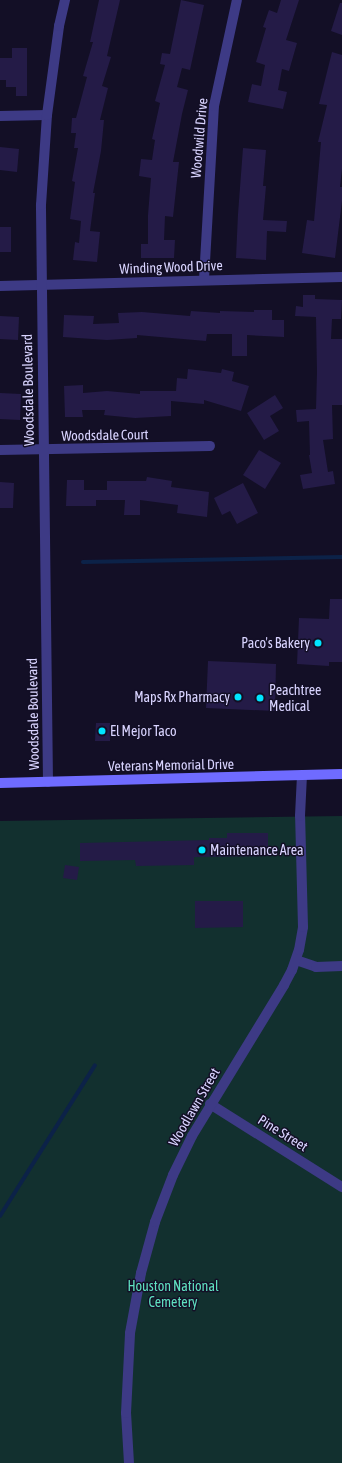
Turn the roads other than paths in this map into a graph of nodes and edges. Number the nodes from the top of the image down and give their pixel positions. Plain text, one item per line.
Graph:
1 (65, 0) edge
2 (238, 0) edge
3 (47, 115) junction
4 (0, 116) edge
5 (342, 277) edge
6 (204, 279) junction
7 (0, 286) edge
8 (41, 286) junction
9 (210, 446) dead end
10 (0, 450) edge
11 (43, 450) junction
12 (342, 774) edge
13 (302, 775) junction
14 (48, 782) junction
15 (0, 783) edge
16 (296, 960) junction
17 (342, 966) edge
18 (210, 1104) junction
19 (342, 1187) edge
20 (129, 1463) edge

1 - 3 street, Woodsdale Boulevard
2 - 6 street, Woodwild Drive
3 - 4 street
3 - 8 street, Woodsdale Boulevard
5 - 6 street, Winding Wood Drive
6 - 8 street, Winding Wood Drive
7 - 8 street, Winding Wood Drive
8 - 11 street, Woodsdale Boulevard
9 - 11 street, Woodsdale Court
10 - 11 street, Woodsdale Court
11 - 14 street, Woodsdale Boulevard
12 - 13 main road, Veterans Memorial Drive
13 - 14 main road, Veterans Memorial Drive
13 - 16 street, Woodlawn Street
14 - 15 main road, Veterans Memorial Drive
16 - 17 street
16 - 18 street, Woodlawn Street
18 - 19 street, Pine Street
18 - 20 street, Woodlawn Street

